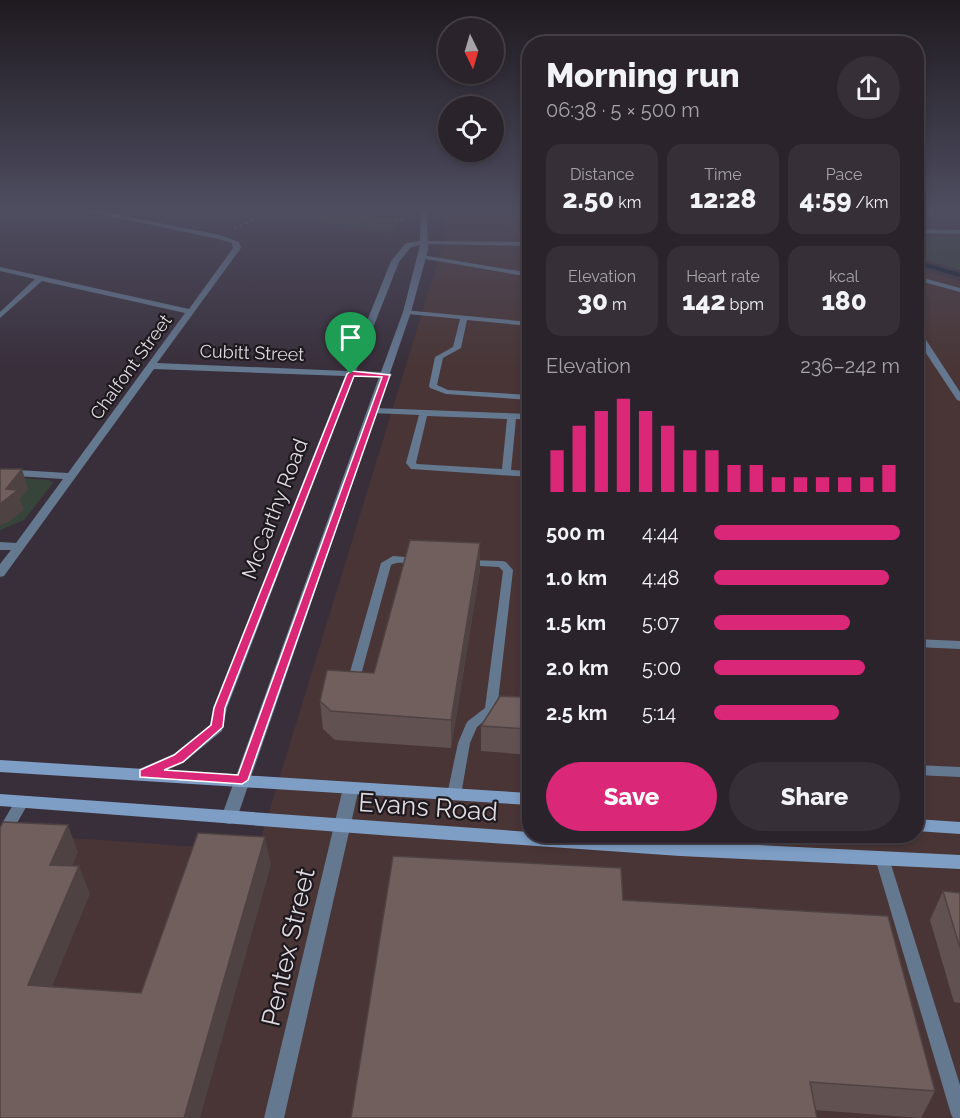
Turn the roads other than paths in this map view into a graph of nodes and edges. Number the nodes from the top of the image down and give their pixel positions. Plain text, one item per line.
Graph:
1 (226, 263) edge
2 (394, 263) edge
3 (420, 263) edge
4 (459, 263) edge
5 (0, 269) edge
6 (522, 274) edge
7 (41, 278) junction
8 (924, 280) edge
9 (960, 290) edge
10 (192, 312) junction
11 (407, 312) junction
12 (0, 316) edge
13 (464, 318) junction
14 (522, 323) edge
15 (924, 343) edge
16 (152, 366) junction
17 (351, 374) junction
18 (387, 375) junction
19 (522, 397) edge
20 (960, 398) edge
21 (374, 411) junction
22 (423, 412) junction
23 (512, 416) junction
24 (522, 417) edge
25 (0, 472) edge
26 (506, 473) junction
27 (522, 474) edge
28 (72, 476) junction
29 (0, 546) edge
30 (19, 547) junction
31 (431, 561) edge
32 (453, 562) edge
33 (0, 573) edge
34 (924, 643) edge
35 (960, 645) edge
36 (352, 686) edge
37 (0, 766) edge
38 (924, 770) edge
39 (960, 772) edge
40 (144, 773) junction
41 (242, 780) junction
42 (351, 788) junction
43 (454, 795) junction
44 (522, 799) edge
45 (0, 800) edge
46 (22, 802) junction
47 (230, 818) junction
48 (342, 826) junction
49 (924, 826) edge
50 (960, 828) edge
51 (522, 838) edge
52 (0, 840) edge
53 (595, 843) edge
54 (882, 858) junction
55 (960, 862) edge
56 (960, 1114) edge
57 (274, 1118) edge

1 - 10 street, Chalfont Street
2 - 17 street, McCarthy Road
3 - 11 street
4 - 6 lane
5 - 7 street
7 - 10 street
7 - 12 street
8 - 9 lane
10 - 16 street, Chalfont Street
11 - 13 lane
11 - 18 street
13 - 14 lane
13 - 19 lane
15 - 20 lane
16 - 17 street, Cubitt Street
16 - 28 street, Chalfont Street
17 - 18 street, Cubitt Street
17 - 40 street, McCarthy Road
18 - 21 street
21 - 22 lane
21 - 41 street
22 - 23 lane
22 - 26 lane
23 - 24 lane
23 - 26 lane
25 - 28 street
26 - 27 lane
28 - 30 street, Chalfont Street
29 - 30 street
30 - 33 street, Chalfont Street
31 - 36 lane
32 - 43 lane
34 - 35 lane
37 - 40 main road, Evans Road
38 - 39 lane
40 - 41 main road, Evans Road
41 - 42 main road, Evans Road
41 - 47 street
42 - 43 main road, Evans Road
42 - 48 street, Pentex Street
43 - 44 main road, Evans Road
45 - 46 main road, Evans Road
46 - 47 main road, Evans Road
46 - 52 lane
47 - 48 main road, Evans Road
48 - 51 main road, Evans Road
48 - 57 street, Pentex Street
49 - 50 main road
53 - 54 main road, Evans Road
54 - 55 main road, Evans Road
54 - 56 lane

